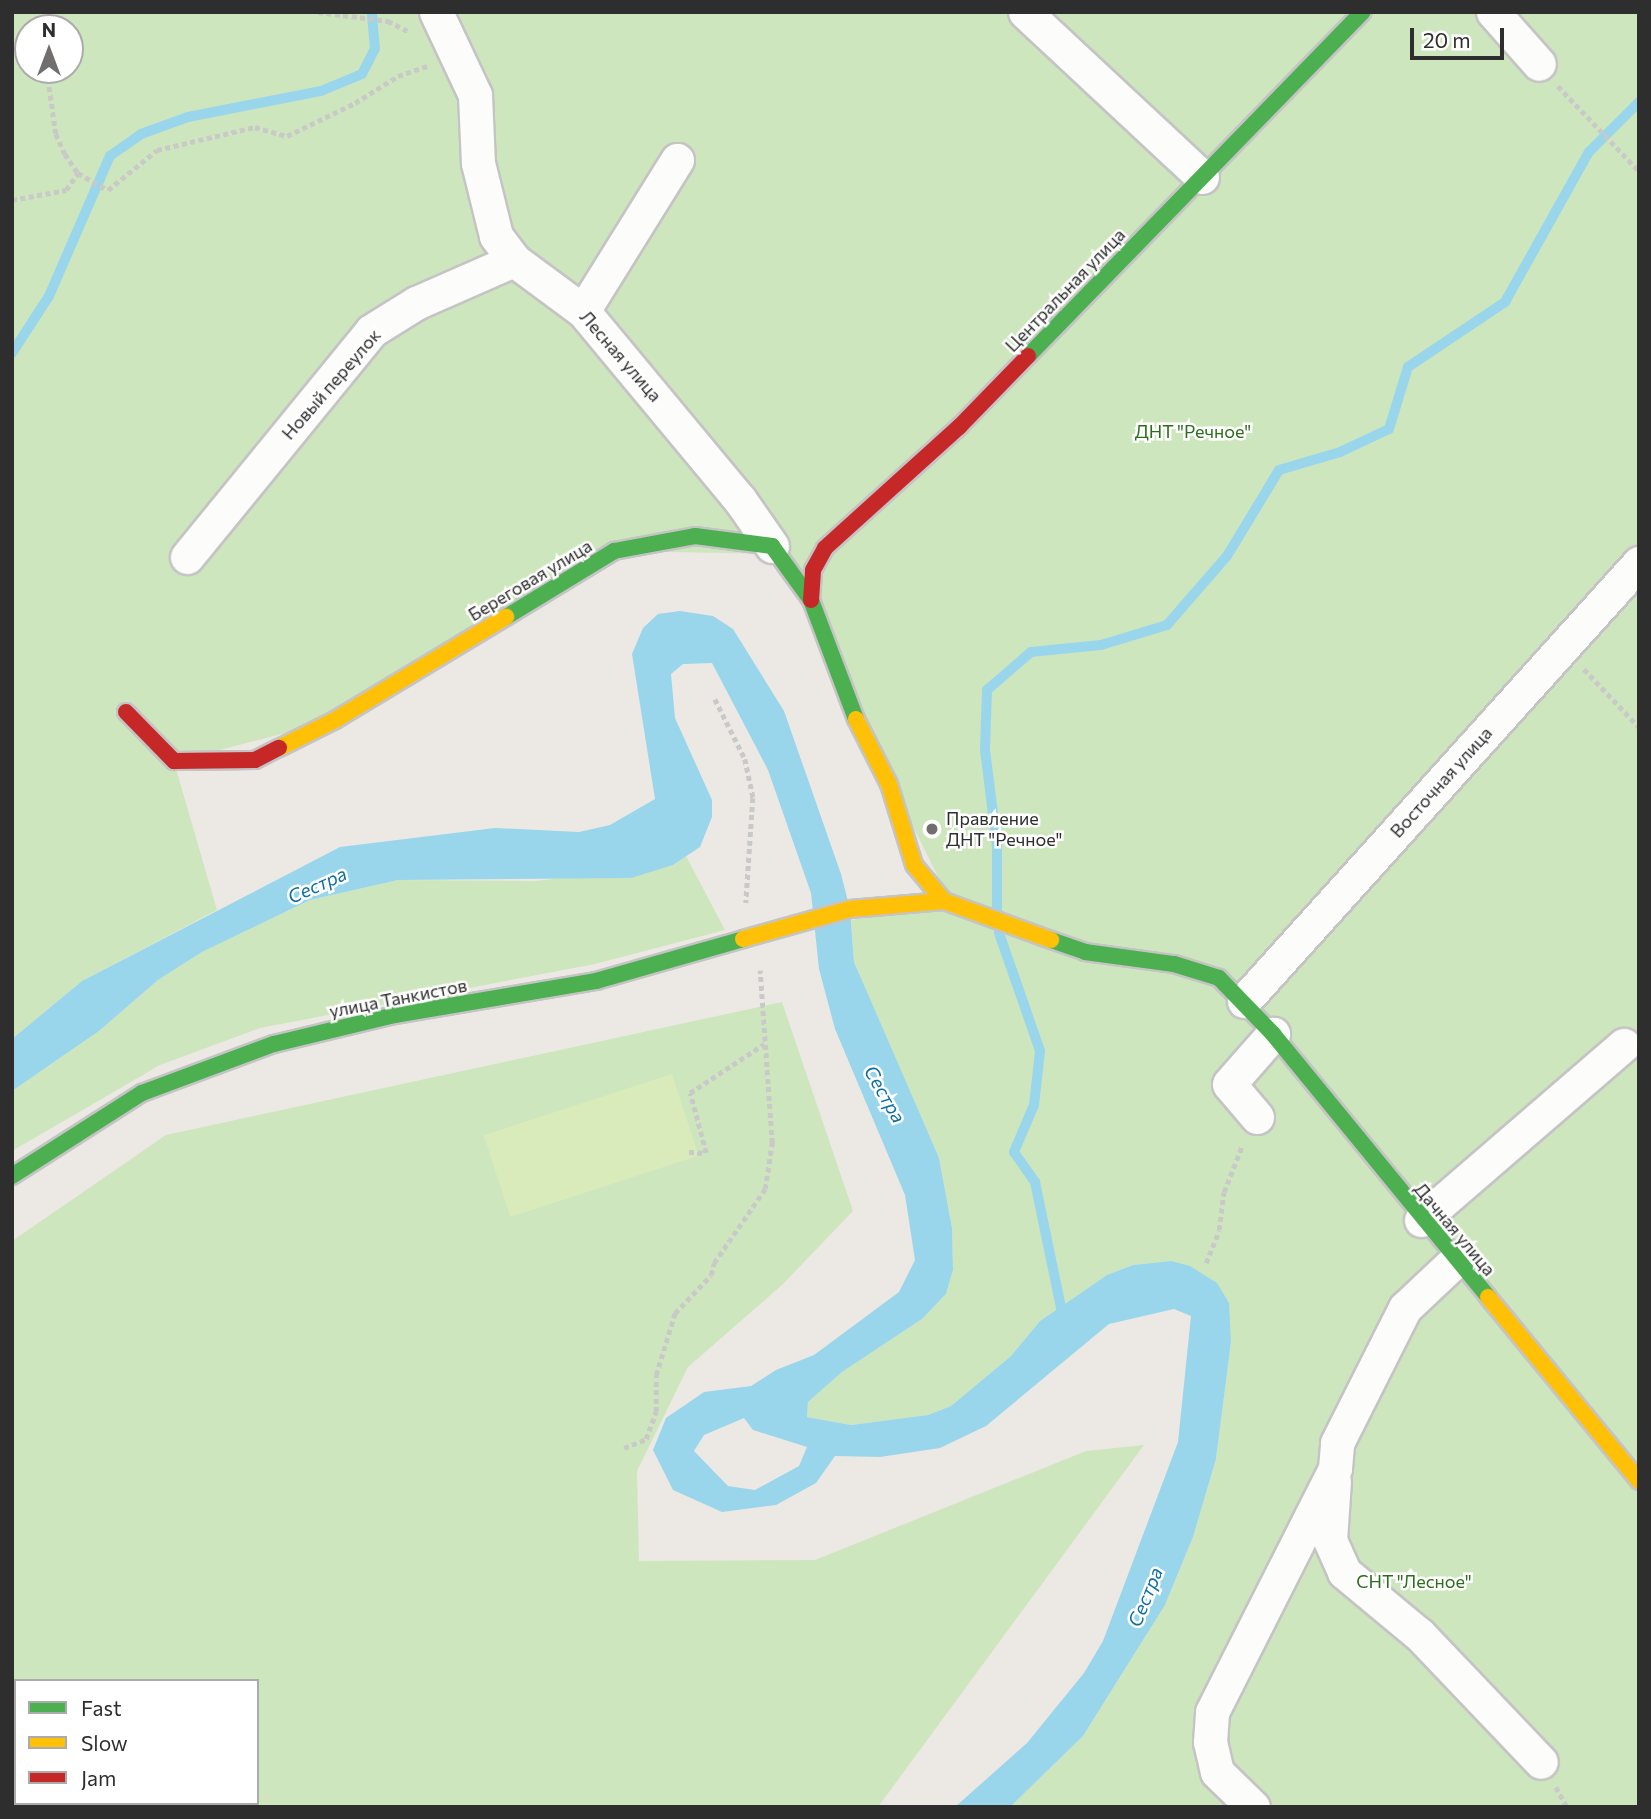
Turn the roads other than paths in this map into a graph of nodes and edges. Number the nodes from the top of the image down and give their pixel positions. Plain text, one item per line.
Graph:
1 (436, 12) edge
2 (1025, 12) edge
3 (1363, 12) edge
4 (1493, 12) edge
5 (1539, 64) road end
6 (677, 160) dead end
7 (1202, 177) junction
8 (514, 260) junction
9 (583, 311) junction
10 (772, 546) junction
11 (187, 557) dead end
12 (1639, 563) edge
13 (811, 600) junction
14 (126, 712) dead end
15 (944, 901) junction
16 (1244, 1001) junction
17 (1273, 1034) junction
18 (1624, 1045) dead end
19 (1257, 1117) dead end
20 (12, 1175) edge
21 (1421, 1220) junction
22 (1456, 1260) junction
23 (1335, 1468) junction
24 (1637, 1476) edge
25 (1541, 1762) dead end
26 (1253, 1807) edge

1 - 8 street, Лесная улица
2 - 7 street
3 - 7 street, Центральная улица
4 - 5 street
6 - 9 street
7 - 13 street, Центральная улица
8 - 9 street, Лесная улица
8 - 11 street, Новый переулок
9 - 10 street, Лесная улица
10 - 13 street
10 - 14 street, Береговая улица
12 - 16 street, Восточная улица
13 - 15 street
15 - 16 street, Дачная улица
15 - 20 street, улица Танкистов
16 - 17 street, Дачная улица
17 - 19 street
17 - 21 street, Дачная улица
18 - 21 street
21 - 22 street, Дачная улица
22 - 23 street
22 - 24 street, Дачная улица
23 - 25 street
23 - 26 street

